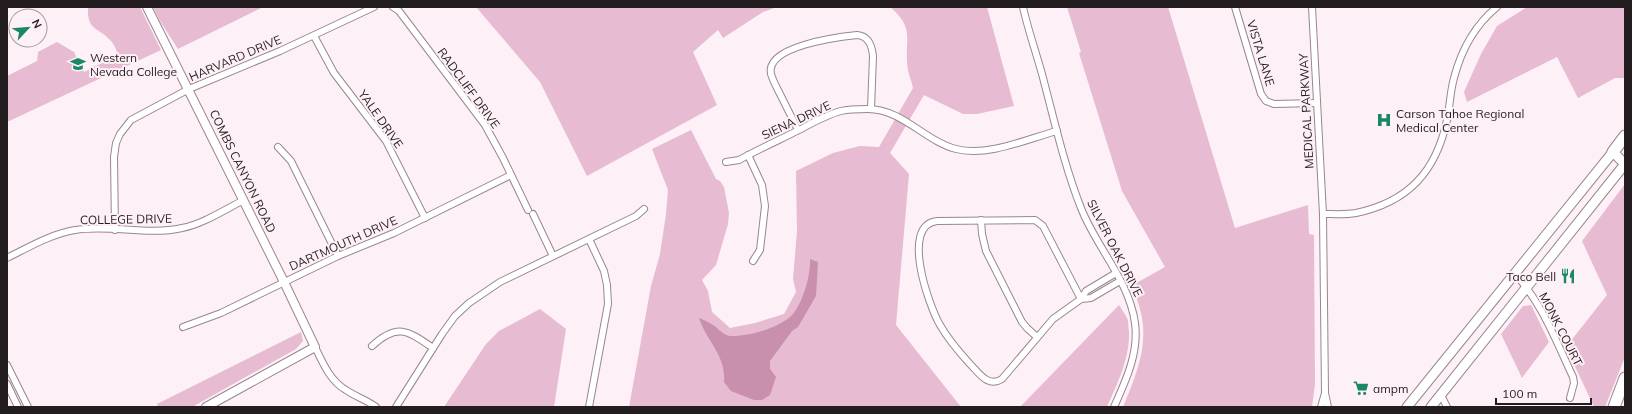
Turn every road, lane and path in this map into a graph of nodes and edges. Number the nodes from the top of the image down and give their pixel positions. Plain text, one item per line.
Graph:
1 (147, 7) edge
2 (374, 7) edge
3 (393, 7) edge
4 (1023, 7) edge
5 (1235, 7) edge
6 (1312, 7) edge
7 (1497, 7) edge
8 (314, 36) junction
9 (188, 89) junction
10 (1317, 103) junction
11 (871, 109) junction
12 (798, 130) junction
13 (1057, 130) junction
14 (1625, 136) edge
15 (278, 147) dead end
16 (1613, 152) junction
17 (748, 155) junction
18 (726, 162) dead end
19 (1625, 164) edge
20 (511, 174) junction
21 (244, 200) junction
22 (644, 209) dead end
23 (1322, 214) junction
24 (425, 218) junction
25 (981, 220) junction
26 (115, 230) junction
27 (589, 238) junction
28 (338, 256) junction
29 (553, 256) junction
30 (7, 258) edge
31 (753, 261) dead end
32 (1116, 273) junction
33 (1515, 274) junction
34 (1120, 281) junction
35 (284, 282) junction
36 (1527, 287) junction
37 (1081, 299) junction
38 (183, 327) dead end
39 (1037, 337) junction
40 (372, 346) dead end
41 (315, 347) junction
42 (433, 348) junction
43 (7, 365) edge
44 (1625, 378) edge
45 (7, 384) edge
46 (1325, 393) junction
47 (1441, 395) junction
48 (1570, 398) dead end
49 (18, 407) edge
50 (28, 407) edge
51 (206, 407) edge
52 (376, 407) edge
53 (396, 407) edge
54 (589, 407) edge
55 (1114, 407) edge
56 (1320, 407) edge
57 (1328, 407) edge
58 (1407, 407) edge
59 (1431, 407) edge
60 (1447, 407) edge
61 (1614, 407) edge

1 - 9 street, COMBS CANYON ROAD
2 - 8 street, HARVARD DRIVE
3 - 20 street, RADCLIFF DRIVE
4 - 13 street, SILVER OAK DRIVE
5 - 10 street, VISTA LANE
6 - 10 street, MEDICAL PARKWAY
7 - 23 street
8 - 9 street, HARVARD DRIVE
8 - 24 street, YALE DRIVE
9 - 21 street, COMBS CANYON ROAD
9 - 26 street, HARVARD DRIVE
10 - 23 street, MEDICAL PARKWAY
11 - 12 street, SIENA DRIVE
11 - 12 street
11 - 13 street, SIENA DRIVE
12 - 17 street, SIENA DRIVE
13 - 32 street, SILVER OAK DRIVE
14 - 16 highway
15 - 28 street
16 - 19 main road
16 - 33 main road
17 - 18 street, SIENA DRIVE
17 - 31 street
19 - 36 main road
20 - 24 street, DARTMOUTH DRIVE
20 - 29 street, RADCLIFF DRIVE
21 - 26 street, COLLEGE DRIVE
21 - 35 street, COMBS CANYON ROAD
22 - 27 street
23 - 46 street, MEDICAL PARKWAY
24 - 28 street, DARTMOUTH DRIVE
25 - 37 street
25 - 39 street
25 - 39 street
26 - 30 street, COLLEGE DRIVE
27 - 29 street
27 - 54 street
28 - 35 street, DARTMOUTH DRIVE
29 - 42 street
32 - 34 street, SILVER OAK DRIVE
32 - 37 street
33 - 36 street, MONK COURT
33 - 58 main road
34 - 37 street
34 - 55 street, SILVER OAK DRIVE
35 - 38 street, DARTMOUTH DRIVE
35 - 41 street, COMBS CANYON ROAD
36 - 47 main road
36 - 48 street, MONK COURT
37 - 39 street
40 - 42 street
41 - 51 street
41 - 52 street
42 - 53 street
43 - 50 street
44 - 61 highway
45 - 49 street
46 - 56 street, MEDICAL PARKWAY
46 - 57 street, MEDICAL PARKWAY
47 - 59 main road
47 - 60 street

